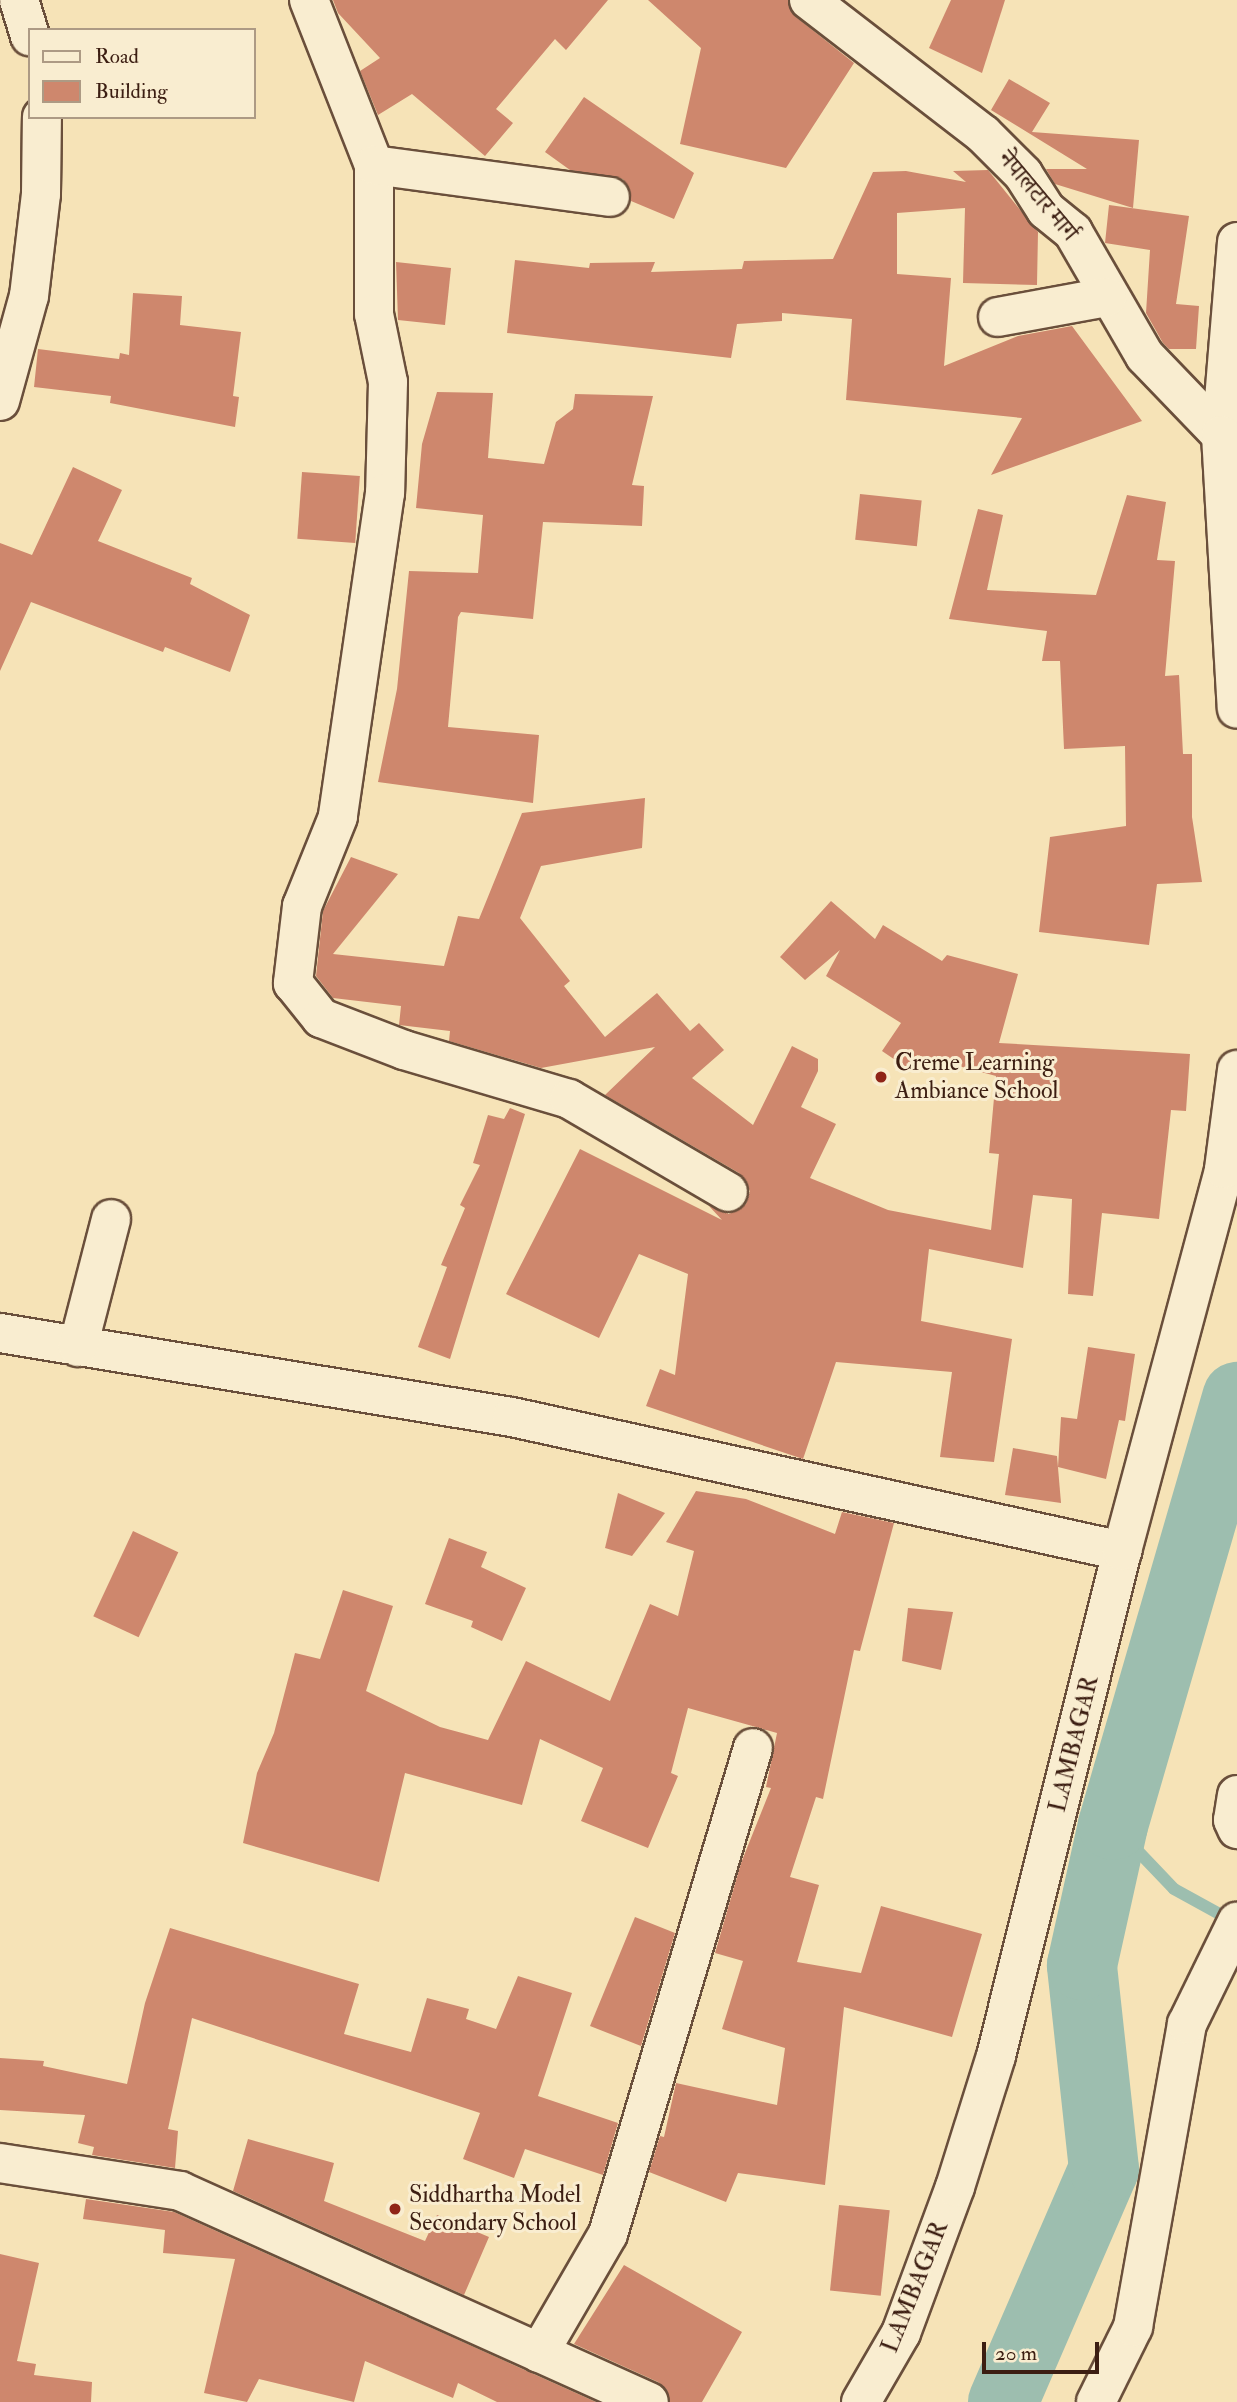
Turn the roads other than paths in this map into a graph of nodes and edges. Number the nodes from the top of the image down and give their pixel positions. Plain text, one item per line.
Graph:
1 (19, 0) edge
2 (309, 0) edge
3 (809, 0) edge
4 (28, 29) edge
5 (42, 119) edge
6 (374, 165) junction
7 (610, 197) dead end
8 (1237, 242) edge
9 (14, 296) edge
10 (1107, 297) junction
11 (998, 317) dead end
12 (1232, 347) edge
13 (0, 401) edge
14 (1227, 441) edge
15 (1237, 709) edge
16 (1237, 1070) edge
17 (727, 1192) dead end
18 (111, 1219) dead end
19 (0, 1333) edge
20 (78, 1347) junction
21 (1122, 1551) junction
22 (753, 1748) dead end
23 (1237, 1795) edge
24 (1237, 1829) edge
25 (1231, 1930) edge
26 (0, 2163) edge
27 (539, 2353) junction
28 (649, 2402) edge
29 (861, 2402) edge
30 (1096, 2402) edge

1 - 4 street
2 - 6 street
3 - 10 street, नेपालटार मार्ग
5 - 9 street
6 - 7 street
6 - 17 street
8 - 12 street
9 - 13 street
10 - 11 street
10 - 14 street, नेपालटार मार्ग
12 - 14 street
14 - 15 street
16 - 21 street, LAMBAGAR
18 - 20 street
19 - 20 street
20 - 21 street
21 - 29 street, LAMBAGAR
22 - 27 street
23 - 24 street
25 - 30 street
26 - 27 street
27 - 28 street

